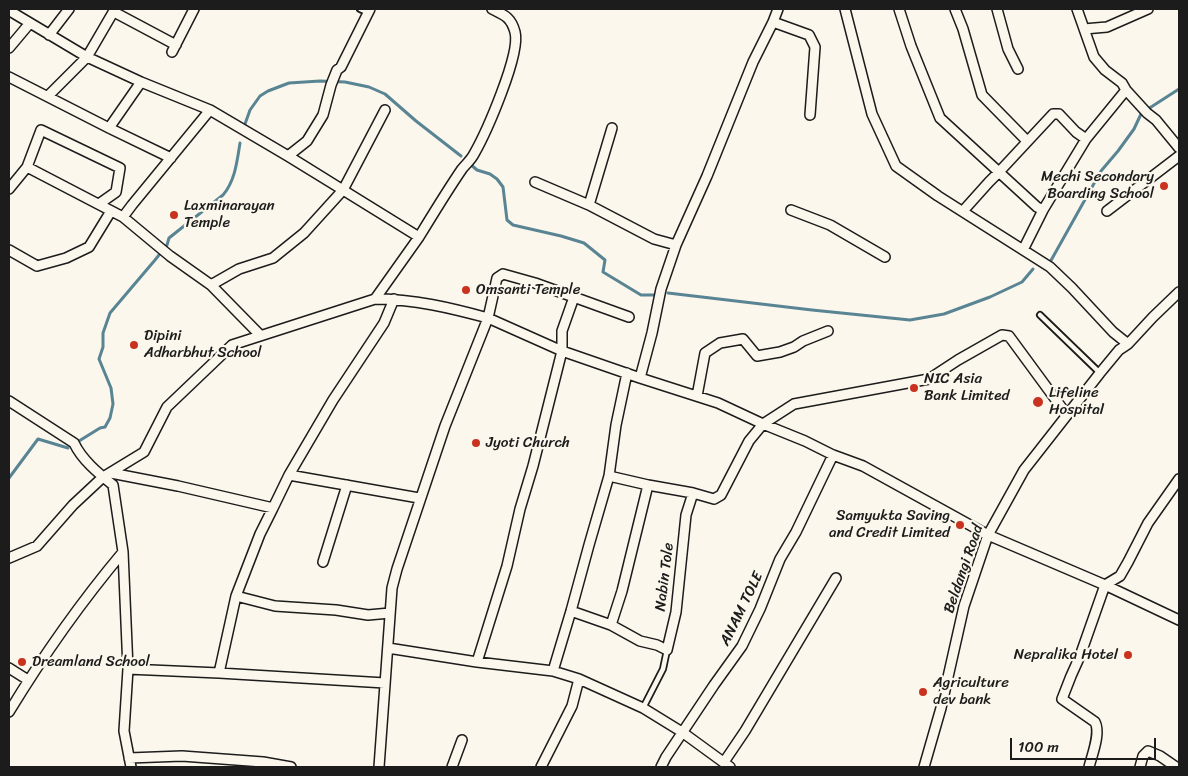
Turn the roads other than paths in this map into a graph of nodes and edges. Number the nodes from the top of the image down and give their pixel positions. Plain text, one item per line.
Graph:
1 (12, 9) edge
2 (70, 9) edge
3 (492, 9) edge
4 (778, 9) edge
5 (845, 9) edge
6 (899, 9) edge
7 (955, 9) edge
8 (997, 9) edge
9 (1078, 9) edge
10 (1145, 9) edge
11 (115, 10) edge
12 (192, 10) edge
13 (366, 10) edge
14 (773, 22) junction
15 (30, 23) junction
16 (1084, 30) junction
17 (49, 35) junction
18 (9, 48) edge
19 (87, 57) junction
20 (1018, 69) dead end
21 (9, 77) edge
22 (141, 82) junction
23 (1126, 90) junction
24 (48, 96) junction
25 (210, 110) junction
26 (385, 110) dead end
27 (810, 115) dead end
28 (109, 128) junction
29 (612, 128) dead end
30 (1086, 139) junction
31 (1027, 141) junction
32 (1179, 148) edge
33 (288, 156) junction
34 (1179, 156) edge
35 (171, 158) junction
36 (27, 167) junction
37 (999, 172) junction
38 (535, 182) dead end
39 (9, 189) edge
40 (343, 190) junction
41 (99, 204) junction
42 (589, 205) junction
43 (791, 210) dead end
44 (1044, 210) junction
45 (111, 211) junction
46 (963, 211) junction
47 (1107, 212) dead end
48 (123, 217) junction
49 (419, 237) junction
50 (676, 245) junction
51 (9, 250) edge
52 (1023, 250) junction
53 (885, 258) dead end
54 (211, 285) junction
55 (1179, 292) edge
56 (574, 297) junction
57 (375, 299) junction
58 (394, 299) junction
59 (1040, 315) dead end
60 (629, 317) dead end
61 (488, 318) junction
62 (828, 331) dead end
63 (260, 335) junction
64 (1128, 344) junction
65 (562, 351) junction
66 (627, 373) junction
67 (1100, 373) junction
68 (640, 378) junction
69 (697, 396) junction
70 (9, 401) edge
71 (1067, 415) junction
72 (763, 424) junction
73 (833, 455) junction
74 (107, 475) junction
75 (289, 475) junction
76 (609, 476) junction
77 (1179, 479) edge
78 (347, 485) junction
79 (648, 485) junction
80 (693, 493) junction
81 (420, 498) junction
82 (273, 508) junction
83 (988, 534) junction
84 (123, 552) junction
85 (9, 558) edge
86 (323, 562) dead end
87 (836, 578) dead end
88 (1105, 584) junction
89 (236, 596) junction
90 (571, 611) junction
91 (390, 613) junction
92 (1179, 620) edge
93 (611, 625) junction
94 (388, 648) junction
95 (667, 650) junction
96 (477, 662) junction
97 (9, 668) edge
98 (128, 669) junction
99 (553, 671) junction
100 (219, 673) junction
101 (579, 679) junction
102 (28, 680) junction
103 (385, 683) junction
104 (643, 708) junction
105 (9, 712) edge
106 (682, 732) junction
107 (462, 740) dead end
108 (130, 763) edge
109 (263, 764) edge
110 (727, 765) edge
111 (291, 767) edge
112 (379, 767) edge
113 (452, 767) edge
114 (541, 767) edge
115 (661, 767) edge
116 (924, 767) edge
117 (1089, 767) edge
118 (1140, 767) edge
119 (1176, 767) edge

1 - 15 street
2 - 17 street
3 - 49 street
4 - 14 street
5 - 46 street
6 - 37 street
7 - 31 street
8 - 20 street
9 - 16 street
10 - 16 street
11 - 12 street
11 - 19 street
13 - 33 street
14 - 27 street
14 - 50 street
15 - 17 street
15 - 18 street
16 - 23 street
17 - 19 street
19 - 22 street
19 - 24 street
21 - 24 street
22 - 25 street
22 - 28 street
23 - 30 street
23 - 32 street
24 - 28 street
25 - 33 street
25 - 35 street
26 - 40 street
28 - 35 street
29 - 42 street
30 - 31 street
30 - 44 street
31 - 37 street
33 - 40 street
34 - 47 street
35 - 48 street
36 - 39 street
36 - 41 street
36 - 41 street
37 - 44 street
37 - 46 street
38 - 42 street
40 - 49 street
40 - 54 street
41 - 45 street
42 - 50 street
43 - 53 street
44 - 52 street
45 - 48 street
45 - 51 street
46 - 52 street
48 - 54 street
49 - 57 street
50 - 68 street
52 - 64 street
54 - 63 street
55 - 64 street, Beldangi Road
56 - 60 street
56 - 61 street
56 - 65 street
57 - 58 street
57 - 63 street
58 - 61 street
58 - 75 street
59 - 67 lane
61 - 65 street
61 - 81 street
62 - 69 street
63 - 74 street
64 - 67 street, Beldangi Road
65 - 66 street
65 - 96 street
66 - 68 street
66 - 76 street
67 - 71 street, Beldangi Road
68 - 69 street
69 - 72 street
70 - 74 street
71 - 72 street
71 - 83 street, Beldangi Road
72 - 73 street
72 - 80 street
73 - 83 street
73 - 106 street, ANAM TOLE
74 - 82 street
74 - 84 street
74 - 85 street
75 - 78 street
75 - 82 street
76 - 79 street
76 - 90 street
77 - 88 street
78 - 81 street
78 - 86 street
79 - 80 street
79 - 93 street
80 - 95 street, Nabin Tole
81 - 91 street
82 - 89 street
83 - 88 street
83 - 116 street, Beldangi Road
84 - 98 street
84 - 102 street
87 - 110 street
88 - 92 street
88 - 117 street
89 - 91 street
89 - 100 street
90 - 93 street
90 - 99 street
91 - 94 street
93 - 95 street
94 - 96 street
94 - 103 street
95 - 104 lane
96 - 99 street
97 - 102 street
98 - 100 street
98 - 108 street
99 - 101 street
100 - 103 street
101 - 104 street
101 - 114 street
102 - 105 street
103 - 112 street
104 - 106 street
106 - 110 street
106 - 115 street, ANAM TOLE
107 - 113 street
108 - 109 street
109 - 111 street
118 - 119 street

